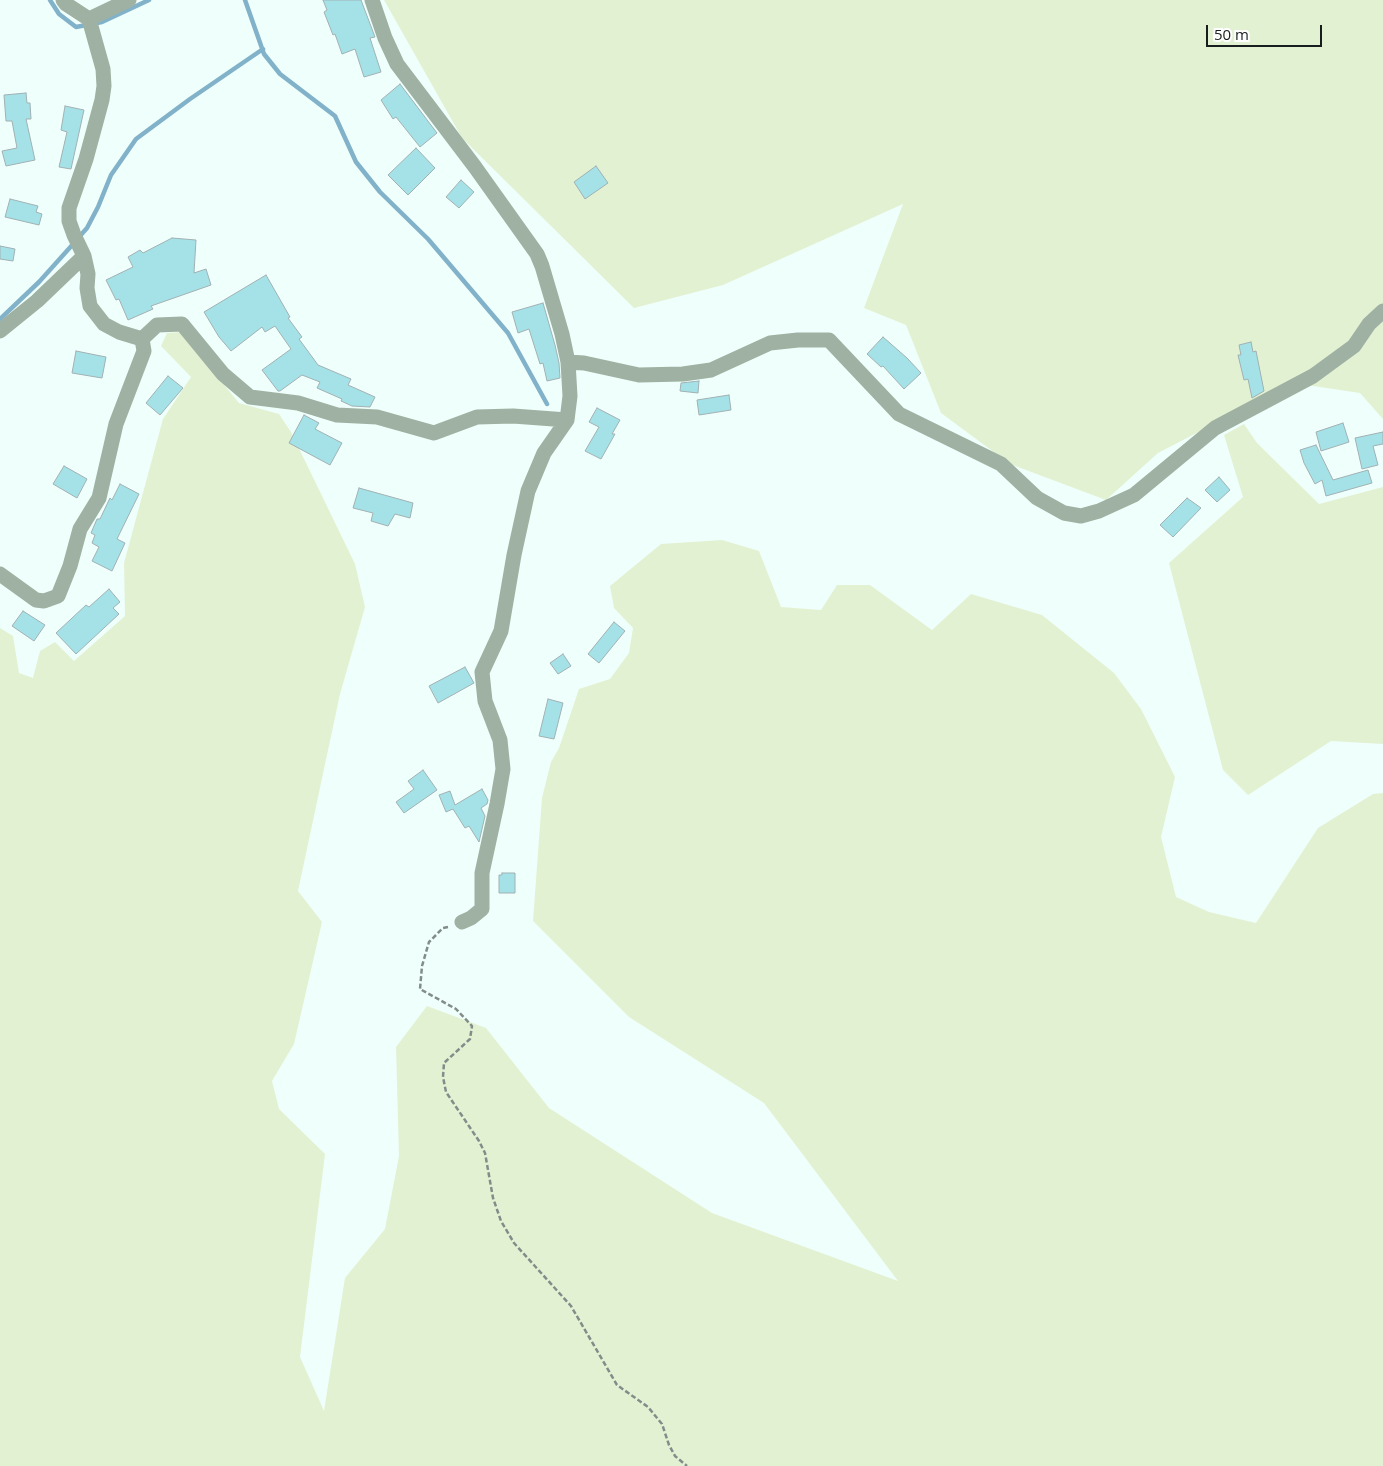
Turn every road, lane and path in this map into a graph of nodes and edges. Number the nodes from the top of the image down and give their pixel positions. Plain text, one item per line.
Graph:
1 (63, 0) edge
2 (129, 0) edge
3 (372, 0) edge
4 (89, 19) junction
5 (79, 245) junction
6 (1383, 311) edge
7 (0, 331) edge
8 (142, 339) junction
9 (568, 362) junction
10 (567, 420) junction
11 (0, 574) edge
12 (462, 922) joint
13 (688, 1466) edge

1 - 4 street
2 - 4 street
3 - 9 street
4 - 5 street
5 - 7 street
5 - 8 street
6 - 9 street
8 - 10 street
8 - 11 street
9 - 10 street
10 - 12 street
12 - 13 path

